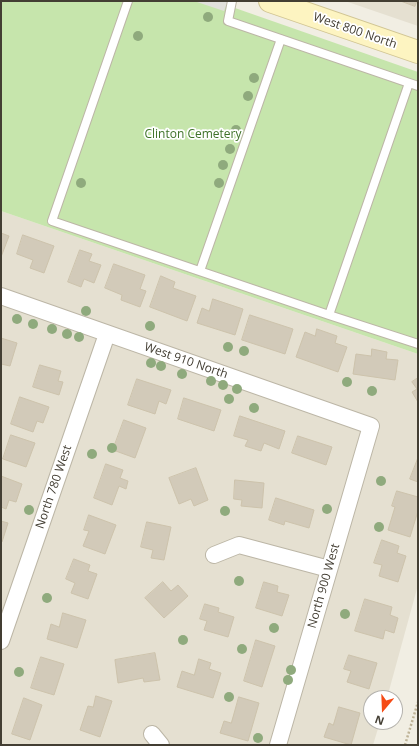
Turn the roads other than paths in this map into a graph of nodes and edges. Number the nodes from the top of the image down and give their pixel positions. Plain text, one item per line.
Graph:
1 (128, 1) edge
2 (232, 1) edge
3 (270, 1) edge
4 (281, 39) junction
5 (418, 52) edge
6 (409, 83) junction
7 (418, 86) edge
8 (200, 271) junction
9 (1, 296) edge
10 (329, 315) junction
11 (107, 334) junction
12 (418, 344) edge
13 (371, 426) joint
14 (214, 555) dead end
15 (329, 570) junction
16 (1, 641) edge
17 (278, 745) edge

1 - 8 lane
2 - 4 lane
3 - 5 street, West 800 North
4 - 6 lane
4 - 8 lane
6 - 7 lane
6 - 10 lane
8 - 10 lane
9 - 11 street, West 910 North
10 - 12 lane
11 - 13 street, West 910 North
11 - 16 street, North 780 West
13 - 15 street, North 900 West
14 - 15 street
15 - 17 street, North 900 West

